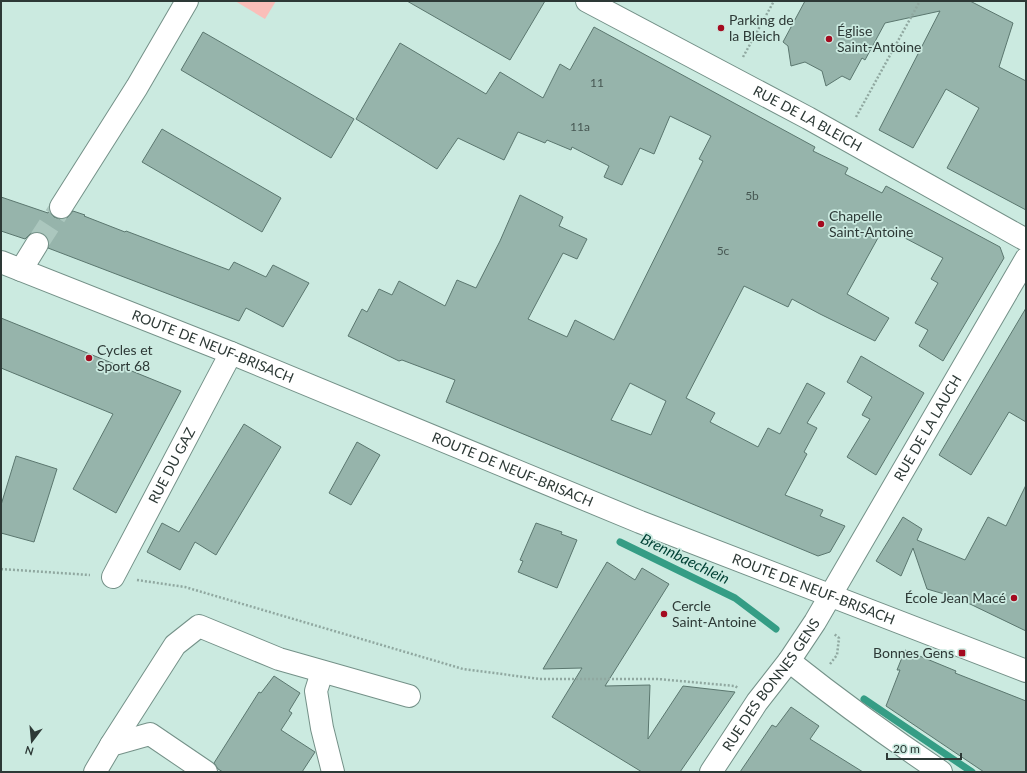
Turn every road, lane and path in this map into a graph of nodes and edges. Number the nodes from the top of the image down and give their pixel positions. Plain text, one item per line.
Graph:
1 (187, 1) edge
2 (587, 1) edge
3 (774, 1) edge
4 (920, 1) edge
5 (732, 78) junction
6 (844, 139) junction
7 (61, 207) tunnel mouth
8 (1026, 240) edge
9 (37, 244) tunnel mouth
10 (1026, 259) edge
11 (1, 262) edge
12 (21, 270) junction
13 (231, 354) junction
14 (1, 569) edge
15 (113, 577) junction
16 (830, 596) junction
17 (815, 622) junction
18 (789, 660) junction
19 (1026, 671) edge
20 (322, 672) junction
21 (814, 681) junction
22 (409, 696) dead end
23 (757, 702) junction
24 (111, 745) junction
25 (95, 772) edge
26 (206, 772) edge
27 (333, 772) edge
28 (711, 772) edge
29 (941, 772) edge

1 - 7 street
2 - 5 street, RUE DE LA BLEICH
3 - 5 path
4 - 6 path
5 - 6 street, RUE DE LA BLEICH
6 - 8 street, RUE DE LA BLEICH
9 - 12 street
10 - 16 street, RUE DE LA LAUCH
11 - 12 street, ROUTE DE NEUF-BRISACH
12 - 13 street, ROUTE DE NEUF-BRISACH
13 - 15 street, RUE DU GAZ
13 - 16 street, ROUTE DE NEUF-BRISACH
14 - 15 path
15 - 23 path
16 - 17 street, RUE DES BONNES GENS
16 - 19 street, ROUTE DE NEUF-BRISACH
17 - 18 street, RUE DES BONNES GENS
17 - 21 path
18 - 21 street
18 - 23 street, RUE DES BONNES GENS
20 - 22 street
20 - 24 street
20 - 27 street
21 - 29 street
23 - 28 street, RUE DES BONNES GENS
24 - 25 street
24 - 26 street

